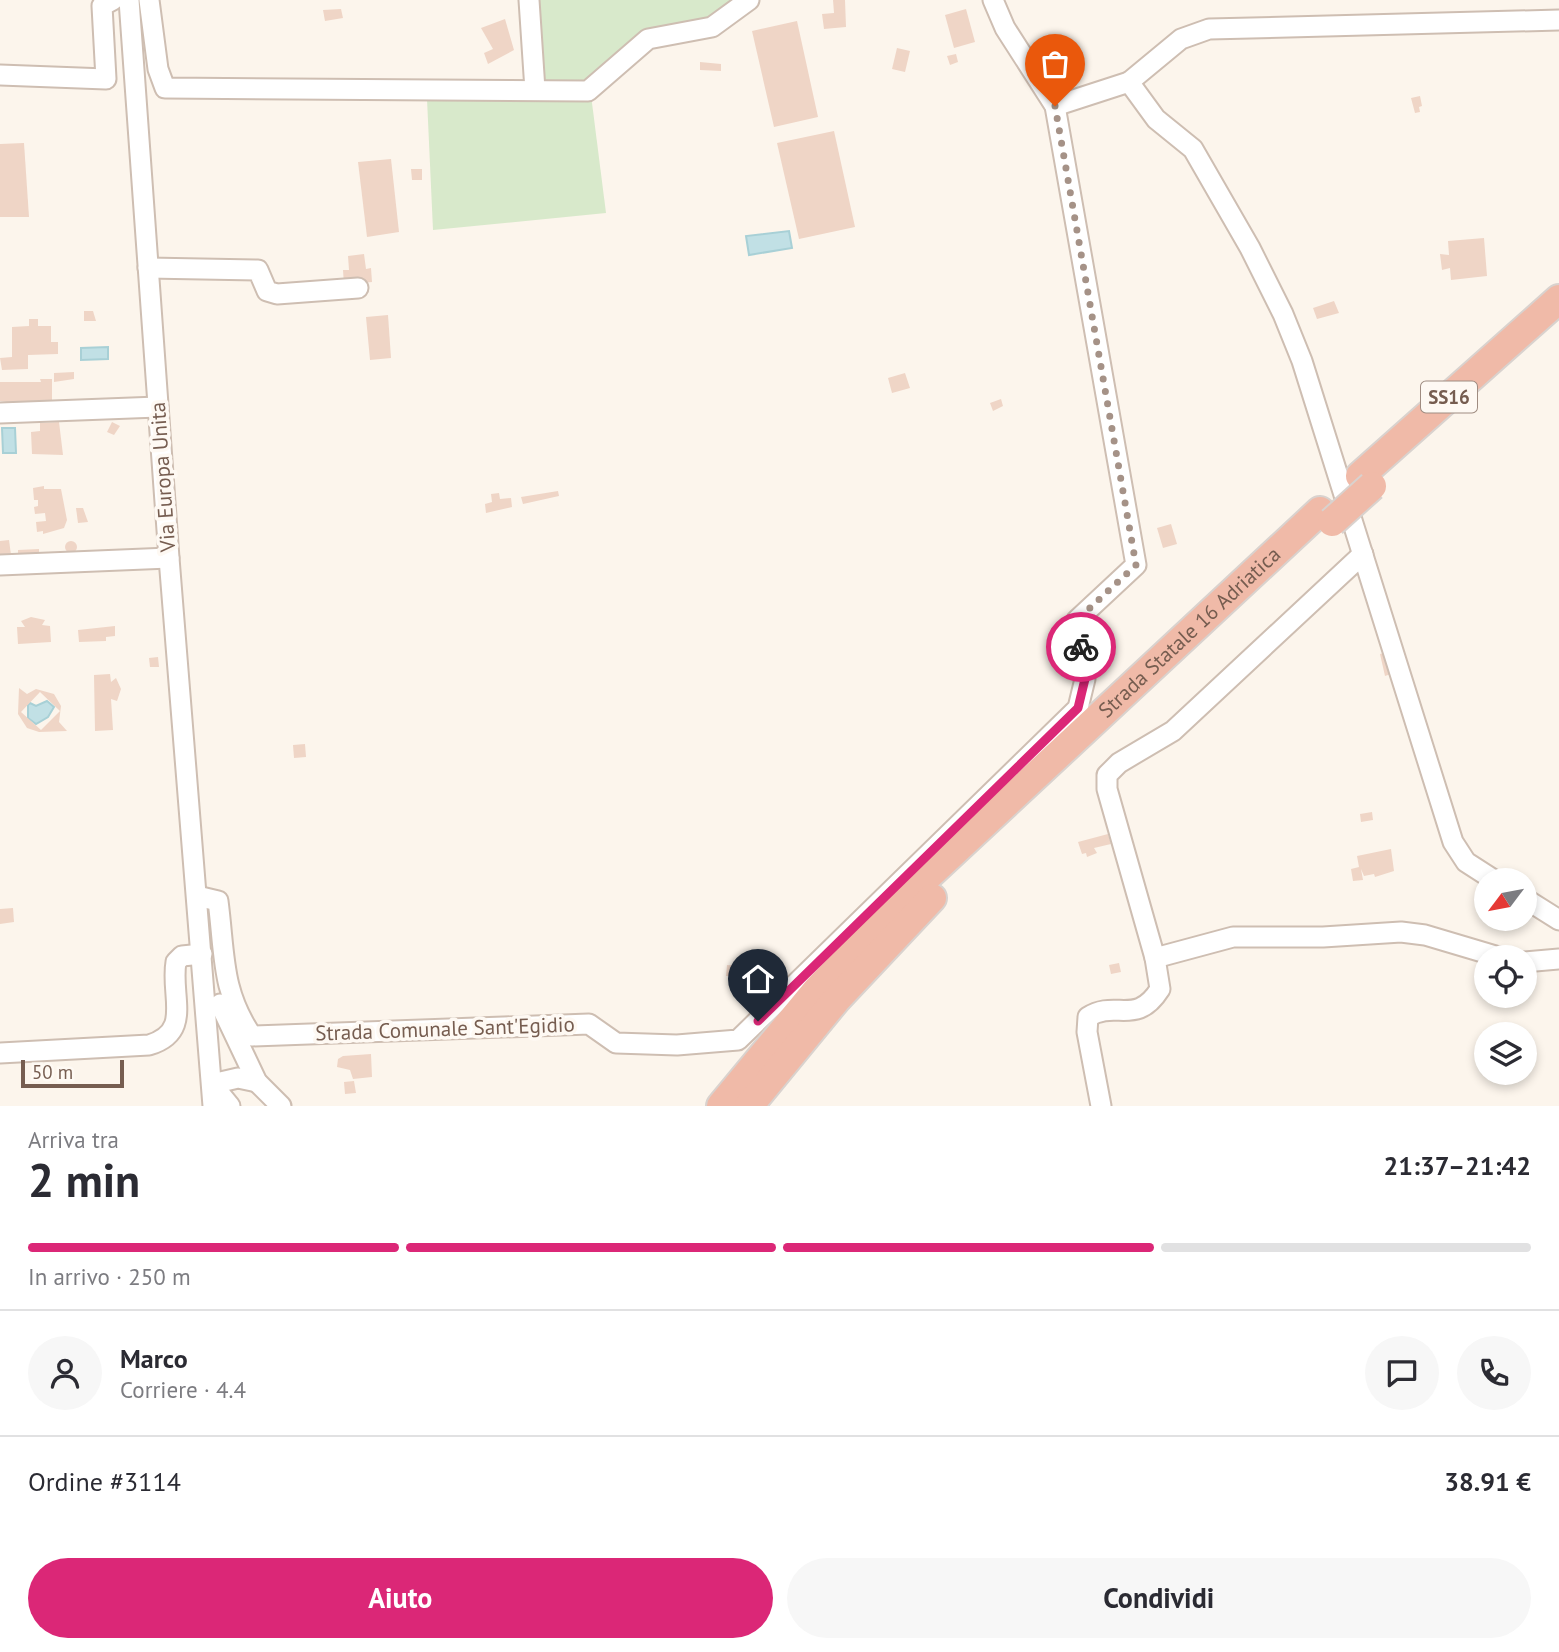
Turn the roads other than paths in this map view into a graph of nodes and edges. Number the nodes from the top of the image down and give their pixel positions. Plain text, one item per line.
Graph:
1 (113, 0) edge
2 (129, 0) edge
3 (149, 0) edge
4 (529, 0) edge
5 (750, 0) edge
6 (993, 0) edge
7 (1559, 20) edge
8 (0, 75) edge
9 (1129, 82) junction
10 (535, 90) junction
11 (1055, 106) junction
12 (148, 268) junction
13 (359, 288) dead end
14 (1559, 299) edge
15 (1548, 324) edge
16 (158, 407) junction
17 (0, 413) edge
18 (1326, 517) junction
19 (1363, 554) junction
20 (169, 558) junction
21 (0, 565) edge
22 (1475, 868) edge
23 (197, 896) junction
24 (1537, 906) edge
25 (1559, 920) edge
26 (1474, 950) edge
27 (202, 954) junction
28 (1155, 958) junction
29 (1559, 959) edge
30 (1537, 961) edge
31 (0, 1054) edge
32 (257, 1082) junction
33 (212, 1084) junction
34 (214, 1106) edge
35 (230, 1106) edge
36 (281, 1106) edge
37 (721, 1106) edge
38 (749, 1106) edge
39 (1101, 1106) edge

1 - 8 street
2 - 12 street, Via Europa Unita
3 - 10 street
4 - 10 street
5 - 10 street
6 - 11 street, Strada Comunale Sant'Egidio
7 - 9 street
9 - 11 street
9 - 19 street
11 - 23 street, Strada Comunale Sant'Egidio
12 - 13 street
12 - 16 street, Via Europa Unita
14 - 15 highway, Strada Statale 16 Adriatica / SS16
15 - 18 highway, Strada Statale 16 Adriatica / SS16
16 - 17 street
16 - 20 street, Via Europa Unita
18 - 37 highway, Strada Statale 16 Adriatica / SS16
18 - 38 highway, Strada Statale 16 Adriatica / SS16
19 - 22 street
19 - 28 street
20 - 21 street
20 - 23 street, Via Europa Unita
23 - 27 street, Via Europa Unita
24 - 25 street
26 - 28 street
27 - 31 street
27 - 32 street
27 - 33 street, Via Europa Unita
28 - 39 street
29 - 30 street
32 - 33 street
32 - 36 street
33 - 34 street, Via Europa Unita
33 - 35 street

